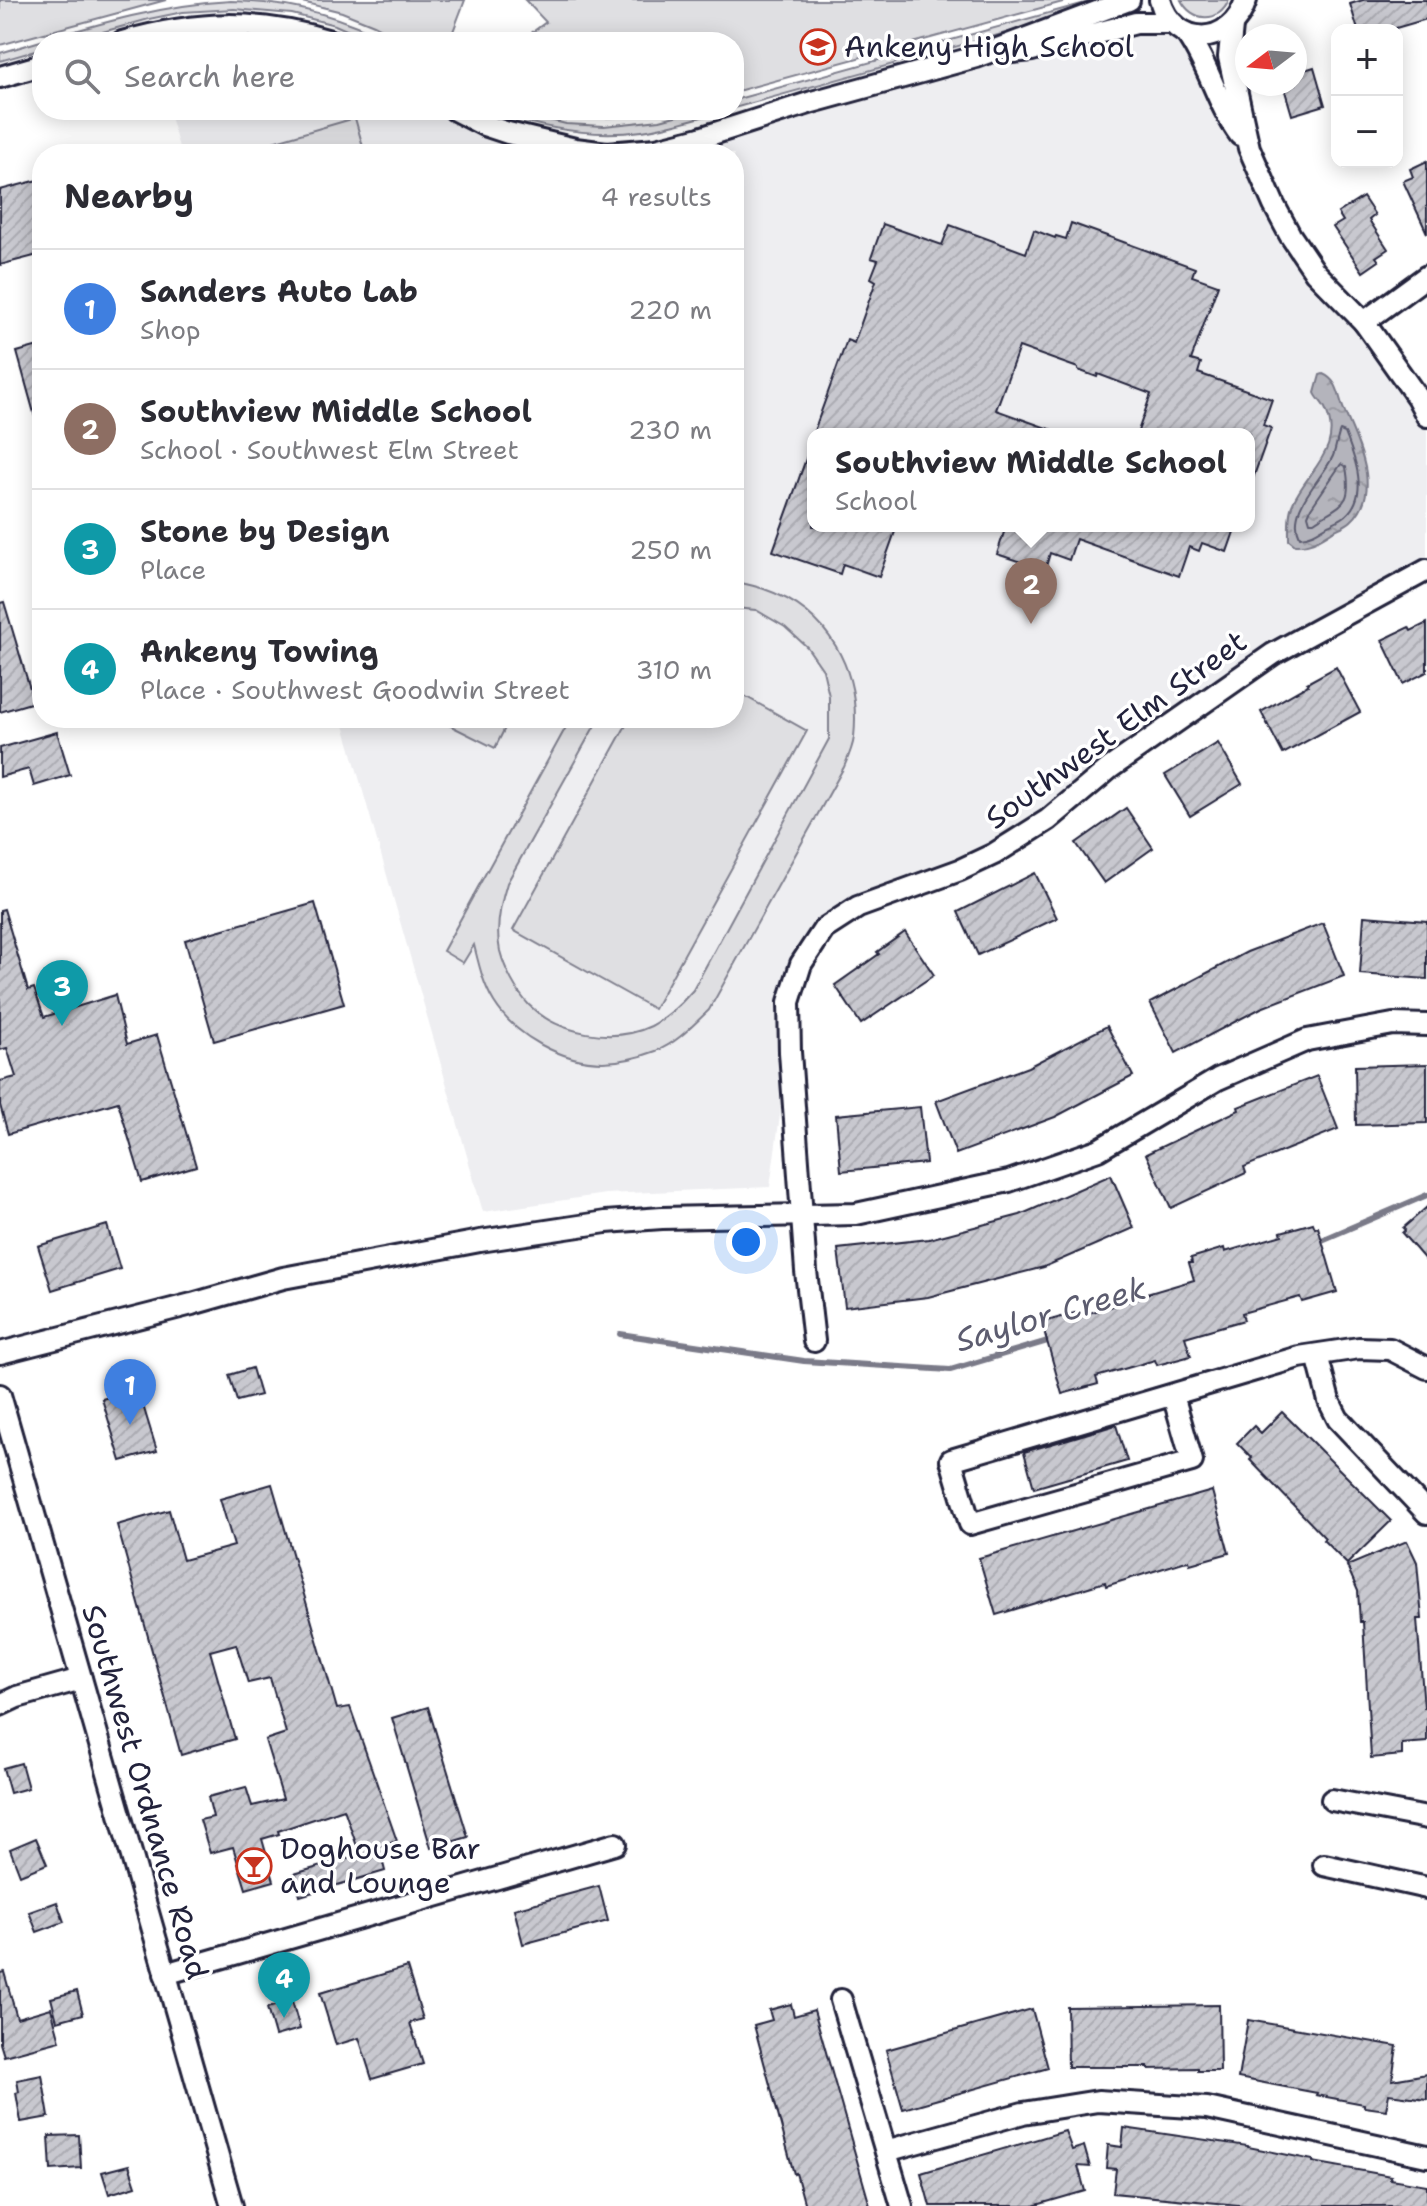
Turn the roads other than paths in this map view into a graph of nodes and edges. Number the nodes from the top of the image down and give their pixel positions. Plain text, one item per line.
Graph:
1 (1129, 0) edge
2 (1160, 0) edge
3 (1263, 0) edge
4 (1240, 13) edge
5 (1179, 28) junction
6 (161, 32) edge
7 (295, 32) edge
8 (976, 57) junction
9 (32, 68) edge
10 (0, 77) edge
11 (474, 120) edge
12 (552, 144) edge
13 (676, 144) edge
14 (1249, 148) junction
15 (1427, 276) edge
16 (1364, 322) junction
17 (1427, 416) edge
18 (1427, 570) edge
19 (1427, 1025) edge
20 (802, 1216) junction
21 (814, 1341) dead end
22 (0, 1353) edge
23 (1317, 1355) junction
24 (1427, 1368) edge
25 (0, 1395) edge
26 (1173, 1395) junction
27 (1427, 1513) edge
28 (81, 1679) junction
29 (0, 1705) edge
30 (1332, 1800) dead end
31 (1427, 1818) edge
32 (615, 1844) dead end
33 (1324, 1865) dead end
34 (1427, 1888) edge
35 (165, 1974) junction
36 (841, 2000) dead end
37 (886, 2151) junction
38 (1427, 2156) edge
39 (232, 2206) edge
40 (902, 2206) edge

1 - 8 street
2 - 5 street
3 - 4 street
4 - 5 street
4 - 14 street
5 - 8 street
5 - 14 street
6 - 7 street
8 - 13 street
9 - 10 street
11 - 12 street
14 - 16 street
15 - 16 street
16 - 17 street
18 - 20 street, Southwest Elm Street
19 - 20 street
20 - 21 street, Southwest Elm Street
20 - 22 street
23 - 24 street
23 - 26 street
23 - 27 street
25 - 28 street, Southwest Ordnance Road
26 - 26 street
28 - 29 street
28 - 35 street, Southwest Ordnance Road
30 - 31 street
32 - 35 street
33 - 34 street
35 - 39 street, Southwest Ordnance Road
36 - 37 street
37 - 38 street
37 - 40 street

